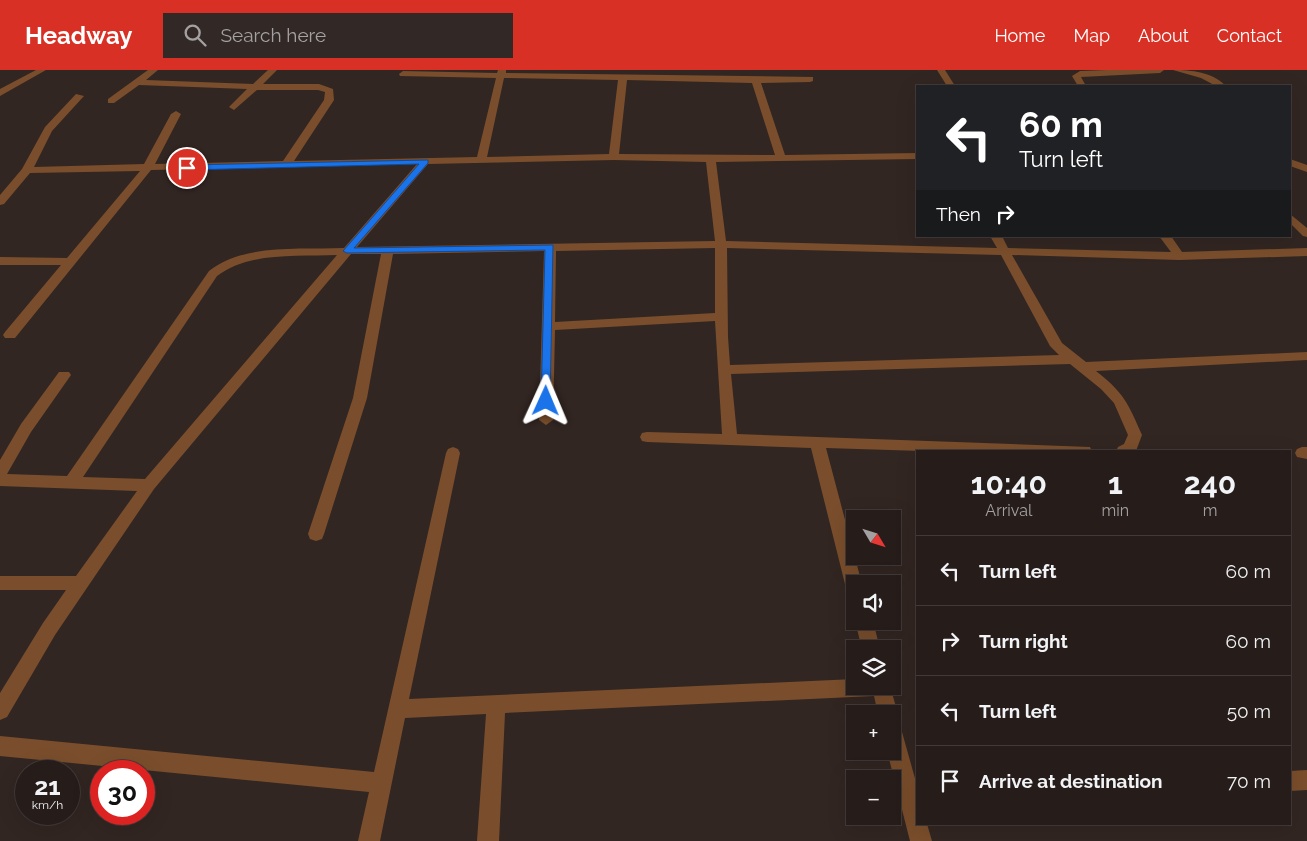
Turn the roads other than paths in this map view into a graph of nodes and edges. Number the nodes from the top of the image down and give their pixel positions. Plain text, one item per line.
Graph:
1 (42, 70) edge
2 (154, 70) edge
3 (273, 70) edge
4 (941, 70) edge
5 (1160, 70) edge
6 (1177, 70) edge
7 (1088, 71) edge
8 (432, 72) edge
9 (501, 72) edge
10 (403, 74) dead end
11 (623, 76) junction
12 (810, 78) dead end
13 (756, 80) junction
14 (137, 82) junction
15 (949, 85) edge
16 (1081, 85) edge
17 (1220, 85) edge
18 (253, 87) junction
19 (0, 93) edge
20 (79, 96) dead end
21 (111, 101) dead end
22 (234, 107) dead end
23 (176, 114) dead end
24 (781, 156) junction
25 (916, 156) edge
26 (614, 157) junction
27 (711, 159) junction
28 (481, 160) junction
29 (425, 162) junction
30 (1291, 162) edge
31 (286, 165) junction
32 (147, 169) junction
33 (1307, 169) edge
34 (27, 170) junction
35 (0, 202) edge
36 (1291, 218) edge
37 (1307, 234) edge
38 (996, 237) edge
39 (1166, 237) edge
40 (721, 244) junction
41 (550, 247) junction
42 (388, 250) junction
43 (347, 251) junction
44 (1004, 252) junction
45 (1307, 252) edge
46 (1179, 256) junction
47 (0, 261) edge
48 (69, 262) junction
49 (721, 317) junction
50 (548, 326) junction
51 (10, 335) dead end
52 (1307, 356) edge
53 (1076, 363) junction
54 (724, 370) junction
55 (64, 375) dead end
56 (546, 420) dead end
57 (647, 437) dead end
58 (730, 439) junction
59 (817, 442) junction
60 (1055, 450) edge
61 (1125, 450) edge
62 (453, 453) dead end
63 (0, 473) edge
64 (0, 480) edge
65 (71, 482) junction
66 (149, 485) junction
67 (316, 534) dead end
68 (852, 575) edge
69 (80, 583) junction
70 (0, 584) edge
71 (846, 688) edge
72 (496, 705) junction
73 (398, 709) junction
74 (0, 711) edge
75 (0, 746) edge
76 (899, 760) edge
77 (1291, 780) edge
78 (1307, 780) edge
79 (381, 783) junction
80 (916, 822) edge
81 (917, 825) edge
82 (369, 841) edge
83 (488, 841) edge
84 (921, 841) edge

1 - 19 street
2 - 14 street
3 - 18 street
4 - 15 street
5 - 7 street
6 - 17 street
7 - 16 street
8 - 9 street
8 - 10 street
9 - 11 street
9 - 28 street
11 - 13 street
11 - 26 street
12 - 13 street
13 - 24 street
14 - 18 street
14 - 21 street
18 - 22 street
18 - 31 street
20 - 34 street
23 - 32 street
24 - 25 street
24 - 27 street
26 - 27 street
26 - 28 street
27 - 40 street
28 - 29 street
29 - 31 street
29 - 43 street
30 - 33 street
31 - 32 street
32 - 34 street
32 - 48 street
34 - 35 street
36 - 37 street
38 - 44 street
39 - 46 street
40 - 41 street
40 - 44 street
40 - 49 street
41 - 42 street
41 - 50 street
42 - 43 street
42 - 67 street
43 - 65 street
43 - 66 street
44 - 46 street
44 - 53 street
45 - 46 street
47 - 48 street
48 - 51 street
49 - 50 street
49 - 54 street
50 - 56 street
52 - 53 street
53 - 54 street
53 - 61 street
54 - 58 street
55 - 63 street
57 - 58 street
58 - 59 street
59 - 60 street
59 - 68 street
62 - 73 street
64 - 65 street
65 - 66 street
66 - 69 street
69 - 70 street
69 - 74 street
71 - 72 street
72 - 73 street
72 - 83 street
73 - 79 street
75 - 79 street
76 - 80 street
77 - 78 street
79 - 82 street
81 - 84 street

